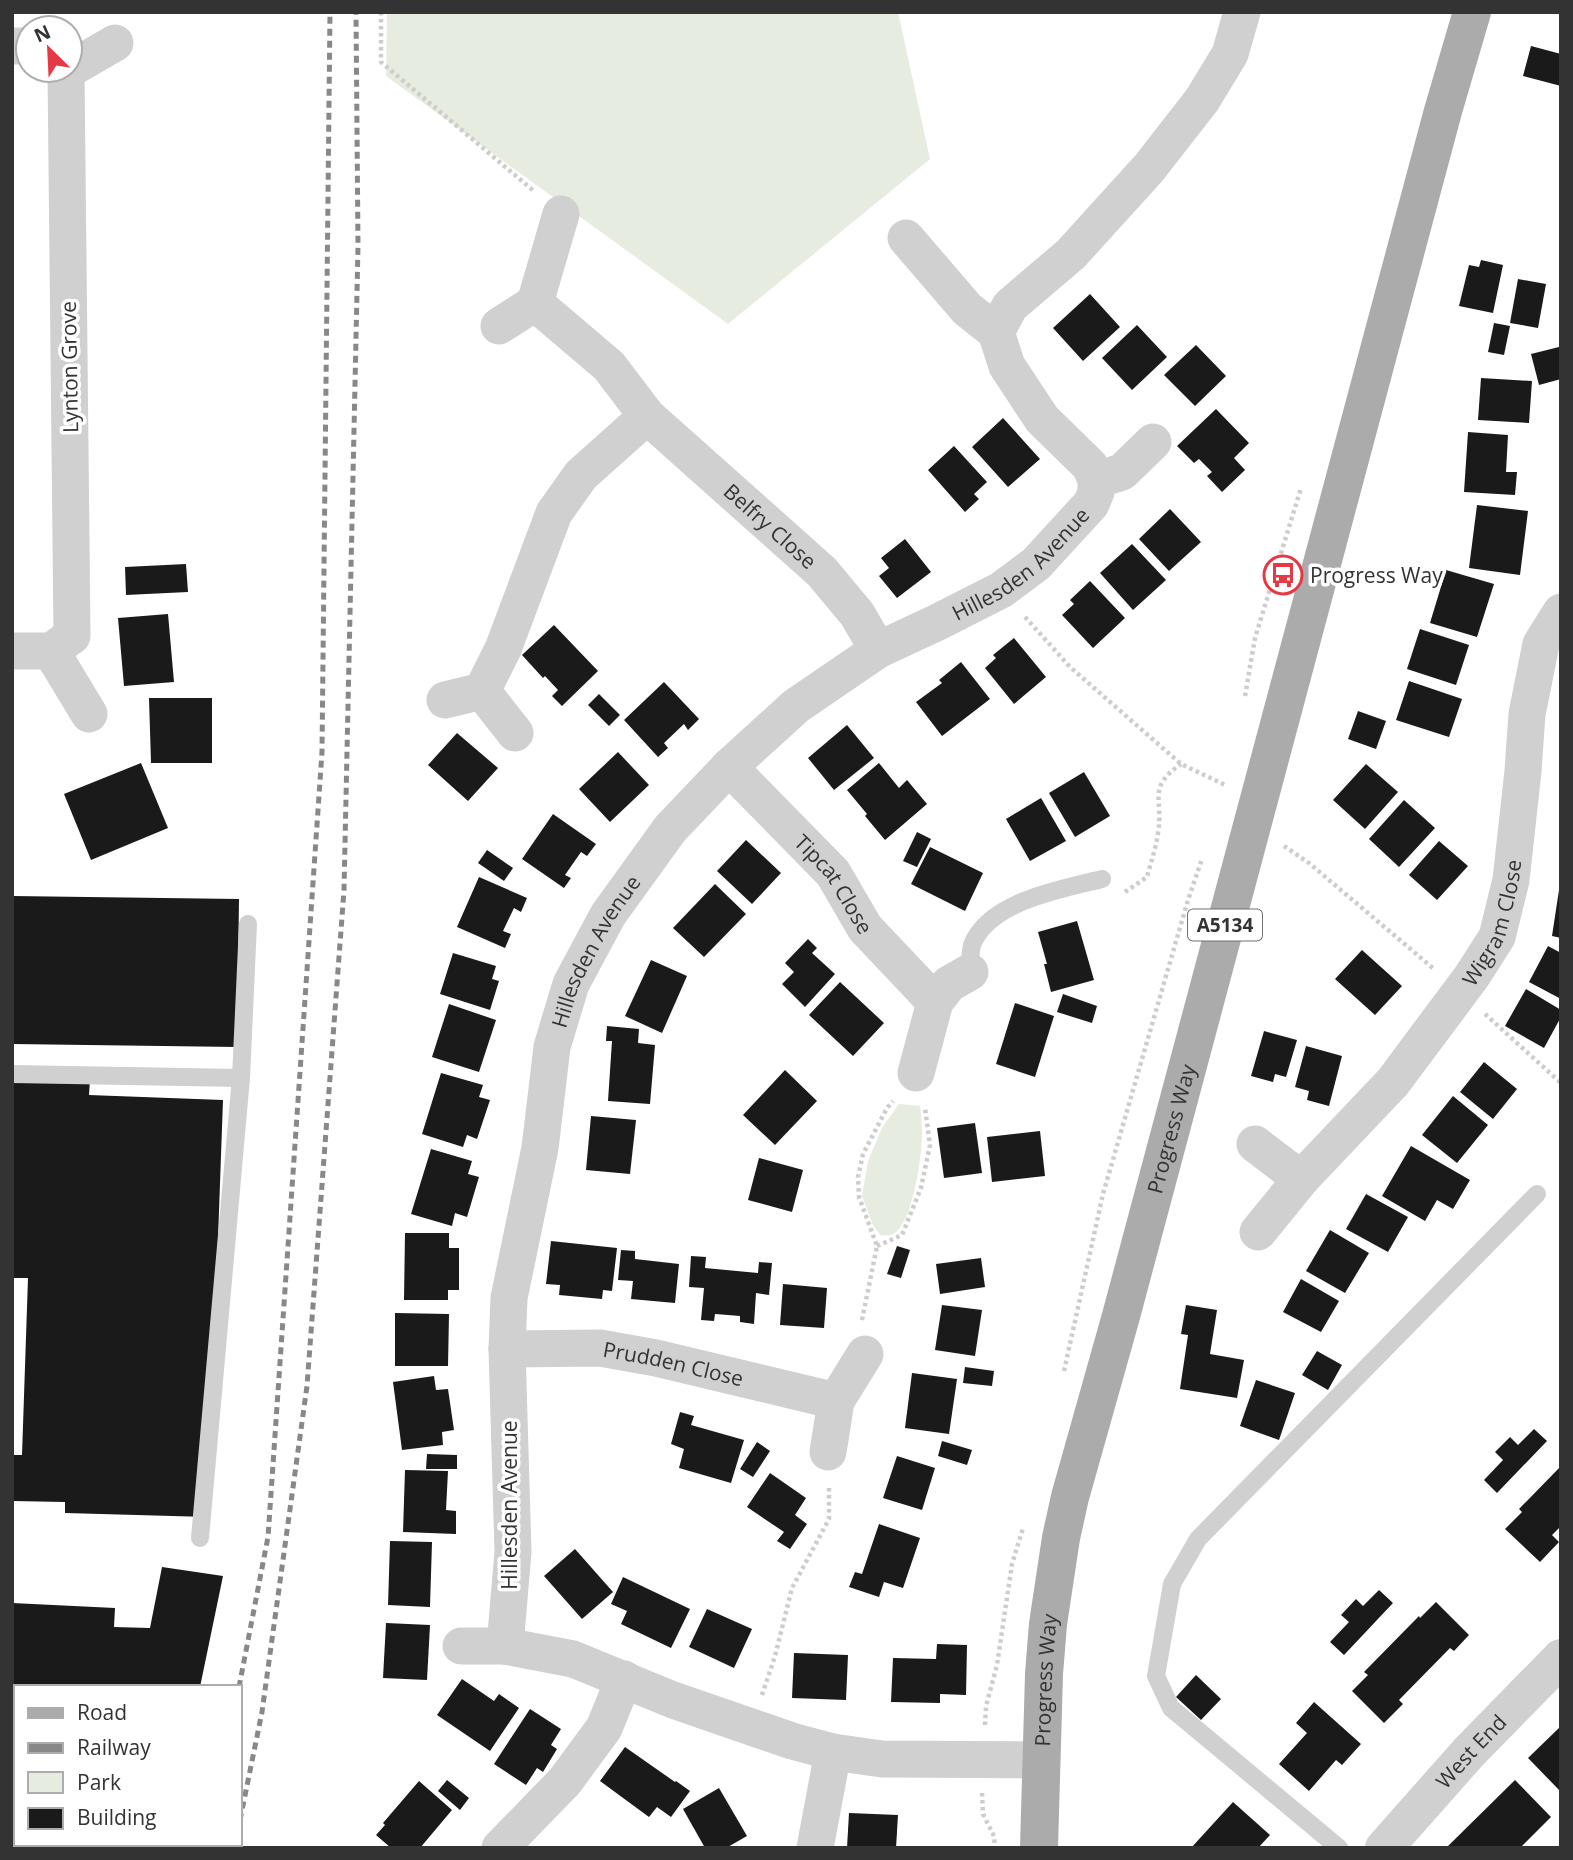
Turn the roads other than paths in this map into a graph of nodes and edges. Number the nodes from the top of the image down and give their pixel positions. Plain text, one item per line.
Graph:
1 (1242, 12) edge
2 (1472, 12) edge
3 (115, 43) dead end
4 (84, 60) edge
5 (67, 84) edge
6 (561, 214) road end
7 (906, 238) dead end
8 (535, 303) junction
9 (499, 326) dead end
10 (996, 332) junction
11 (647, 416) junction
12 (1153, 442) dead end
13 (1096, 480) junction
14 (1561, 612) edge
15 (878, 650) junction
16 (12, 651) edge
17 (51, 651) junction
18 (482, 691) junction
19 (445, 701) dead end
20 (89, 714) dead end
21 (515, 733) dead end
22 (729, 767) junction
23 (1102, 879) dead end
24 (248, 924) dead end
25 (970, 972) joint
26 (935, 1002) junction
27 (916, 1073) road end
28 (12, 1074) edge
29 (241, 1078) junction
30 (1255, 1144) dead end
31 (1301, 1179) junction
32 (1537, 1194) dead end
33 (1258, 1232) dead end
34 (507, 1349) junction
35 (865, 1354) road end
36 (836, 1401) junction
37 (828, 1452) road end
38 (200, 1538) dead end
39 (461, 1646) dead end
40 (505, 1646) junction
41 (1561, 1658) edge
42 (624, 1679) junction
43 (833, 1752) junction
44 (1041, 1760) junction
45 (500, 1848) edge
46 (815, 1848) edge
47 (1039, 1848) edge
48 (1339, 1848) edge
49 (1384, 1848) edge

1 - 10 street
2 - 44 main road, Progress Way / A5134
3 - 4 street, Lynton Grove
5 - 17 street, Lynton Grove
6 - 8 street
7 - 10 street
8 - 9 street
8 - 11 street, Belfry Close
10 - 13 street, Hillesden Avenue
11 - 15 street, Belfry Close
11 - 18 street
12 - 13 street, Hillesden Avenue
13 - 15 street, Hillesden Avenue
14 - 31 street, Wigram Close
15 - 22 street, Hillesden Avenue
16 - 17 street
17 - 20 street
18 - 19 street
18 - 21 street
22 - 26 street, Tipcat Close
22 - 34 street, Hillesden Avenue
23 - 25 lane
24 - 29 lane
25 - 26 street
26 - 27 street
28 - 29 lane
29 - 38 lane
30 - 31 street
31 - 33 street, Wigram Close
32 - 48 lane
34 - 36 street, Prudden Close
34 - 40 street, Hillesden Avenue
35 - 36 street
36 - 37 street
39 - 40 street
40 - 42 street
41 - 49 street, West End
42 - 43 street
42 - 45 street
43 - 44 street
43 - 46 street
44 - 47 main road, Progress Way / A5134

